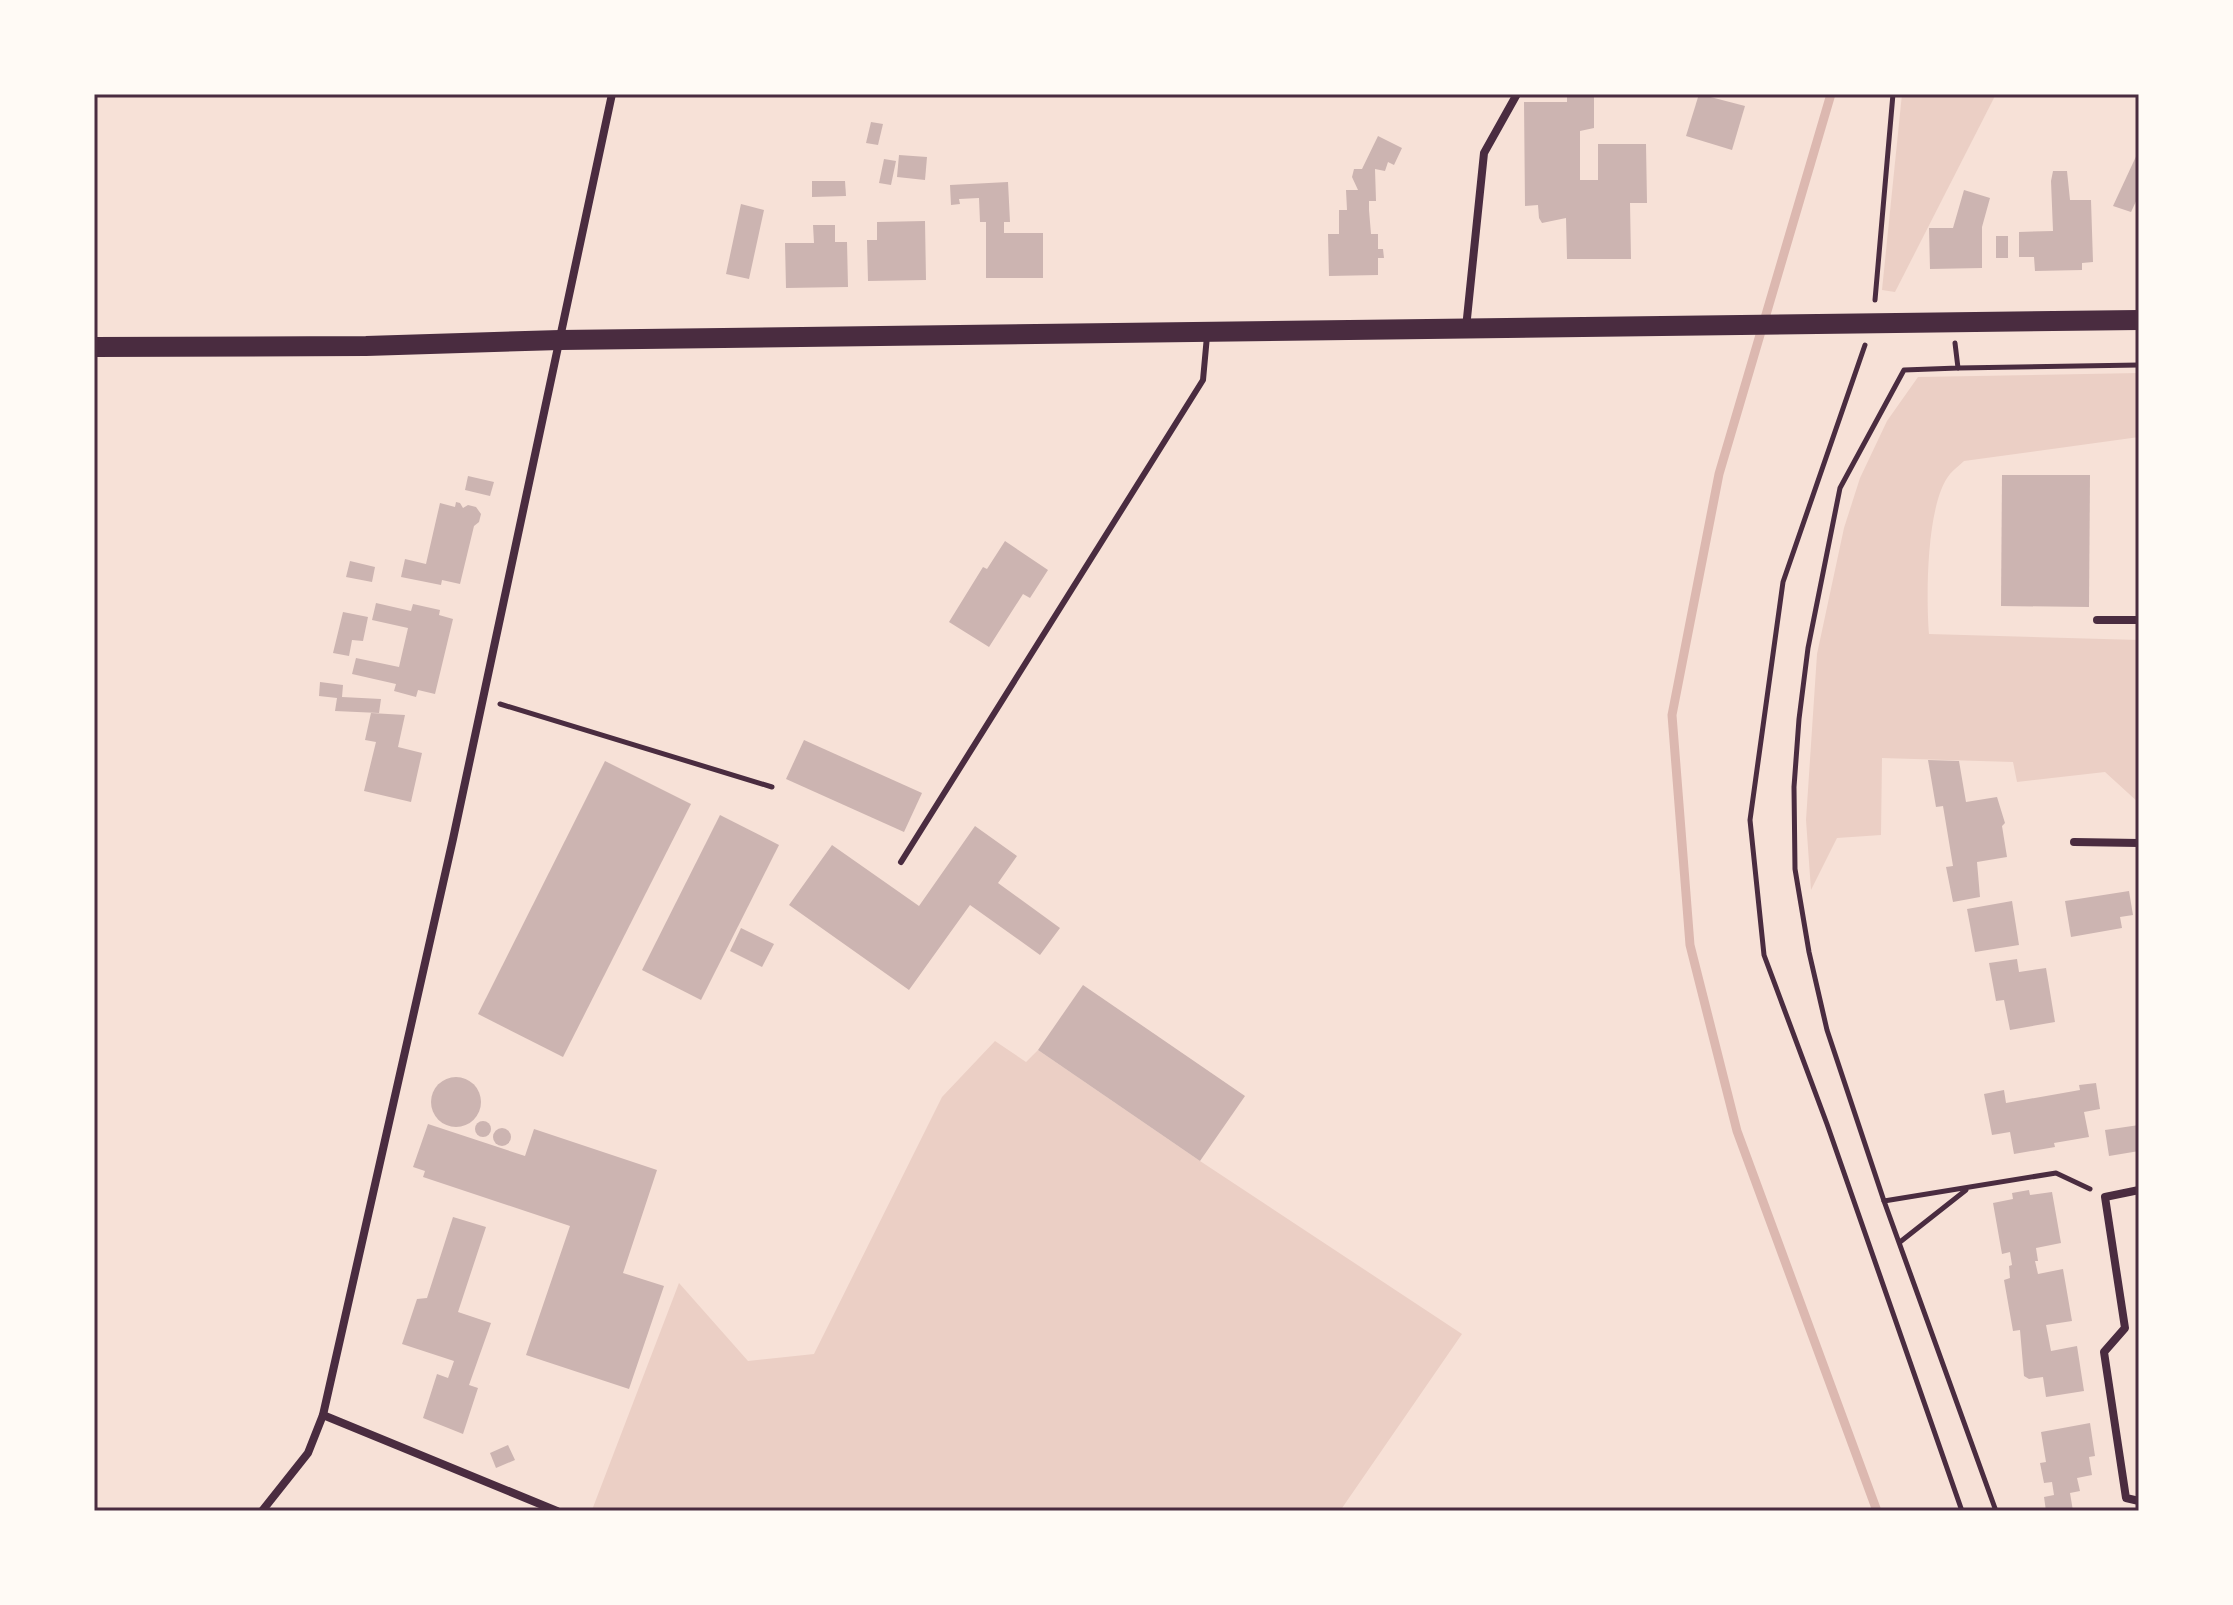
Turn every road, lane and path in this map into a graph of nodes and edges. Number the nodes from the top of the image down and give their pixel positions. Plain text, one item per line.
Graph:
1 (612, 94) edge
2 (1517, 94) edge
3 (1893, 94) edge
4 (1875, 301) dead end
5 (2139, 320) edge
6 (1873, 323) junction
7 (1954, 324) junction
8 (1466, 329) junction
9 (1207, 333) junction
10 (560, 340) junction
11 (94, 347) edge
12 (2139, 365) edge
13 (1958, 368) junction
14 (2097, 620) dead end
15 (2139, 620) edge
16 (484, 699) junction
17 (772, 787) dead end
18 (2074, 842) dead end
19 (2139, 843) edge
20 (901, 862) dead end
21 (1967, 1189) junction
22 (2139, 1190) edge
23 (2105, 1197) junction
24 (1884, 1201) junction
25 (1900, 1242) junction
26 (323, 1415) junction
27 (2139, 1501) edge
28 (262, 1511) edge
29 (557, 1511) edge
30 (1962, 1511) edge
31 (1996, 1511) edge

1 - 10 street
2 - 8 street
3 - 4 path
5 - 7 main road
6 - 7 main road
6 - 8 main road
6 - 30 path
7 - 13 path
8 - 9 main road
9 - 10 main road
9 - 20 lane
10 - 11 main road
10 - 16 street
12 - 13 path
13 - 24 path
14 - 15 street
16 - 17 path
16 - 26 street
18 - 19 street
21 - 23 path
21 - 24 path
21 - 25 path
22 - 23 street
23 - 27 street
24 - 25 path
25 - 31 path
26 - 28 street
26 - 29 street

